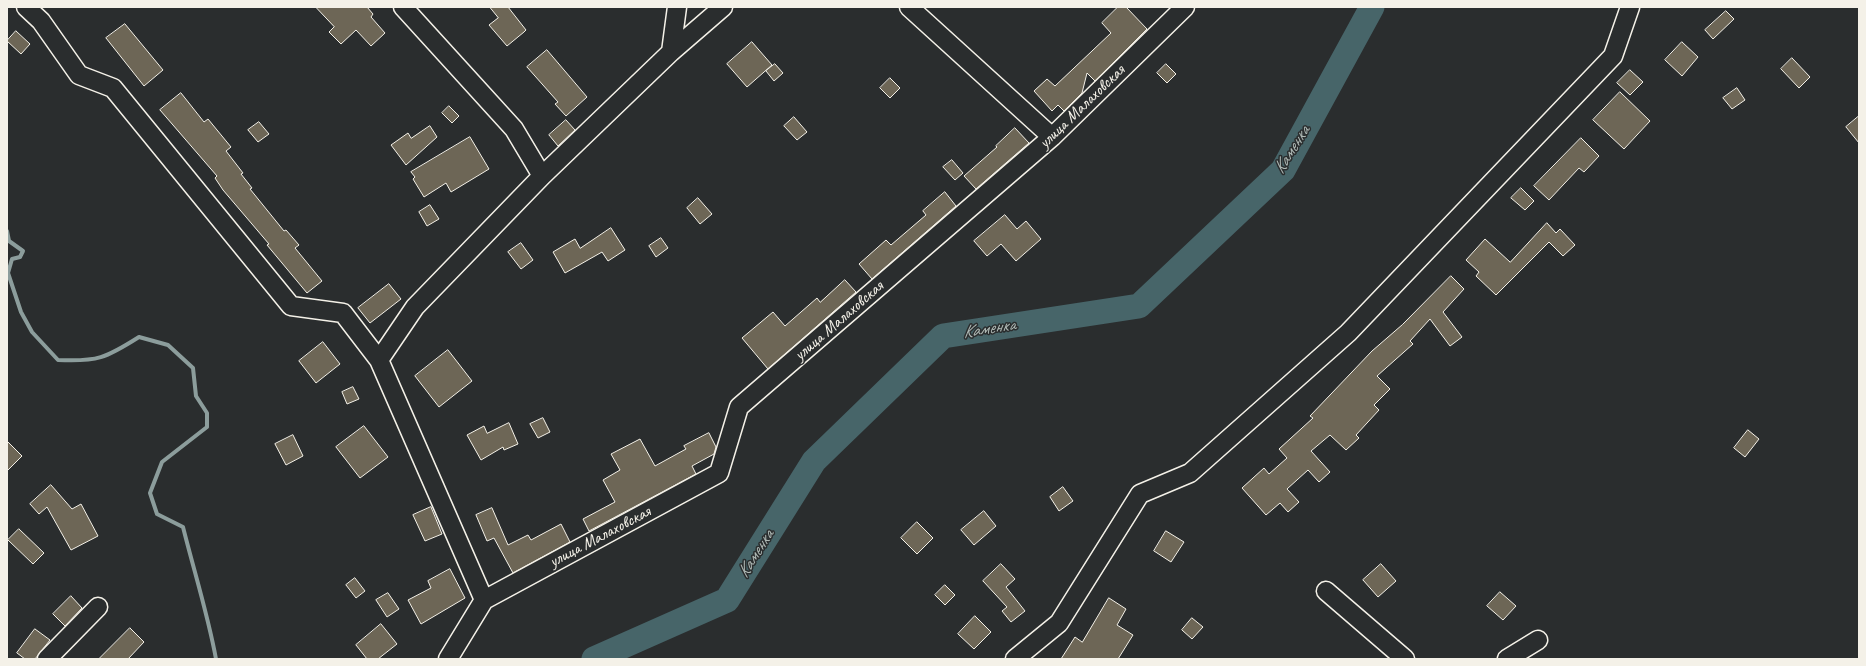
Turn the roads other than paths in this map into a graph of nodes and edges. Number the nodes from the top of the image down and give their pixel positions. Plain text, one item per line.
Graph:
1 (26, 7) edge
2 (403, 7) edge
3 (677, 7) edge
4 (723, 7) edge
5 (909, 7) edge
6 (1185, 7) edge
7 (1630, 7) edge
8 (671, 52) junction
9 (1052, 137) junction
10 (542, 176) junction
11 (379, 360) junction
12 (1326, 591) dead end
13 (484, 600) junction
14 (98, 607) dead end
15 (1538, 640) dead end
16 (47, 659) edge
17 (448, 659) edge
18 (1015, 659) edge
19 (1405, 659) edge
20 (1507, 659) edge

1 - 11 street
2 - 10 street
3 - 8 street
4 - 8 street
5 - 9 street
6 - 9 street, улица Малаховская
7 - 18 street
8 - 10 street
9 - 13 street, улица Малаховская
10 - 11 street
11 - 13 street
12 - 19 street
13 - 17 street
14 - 16 street
15 - 20 street

